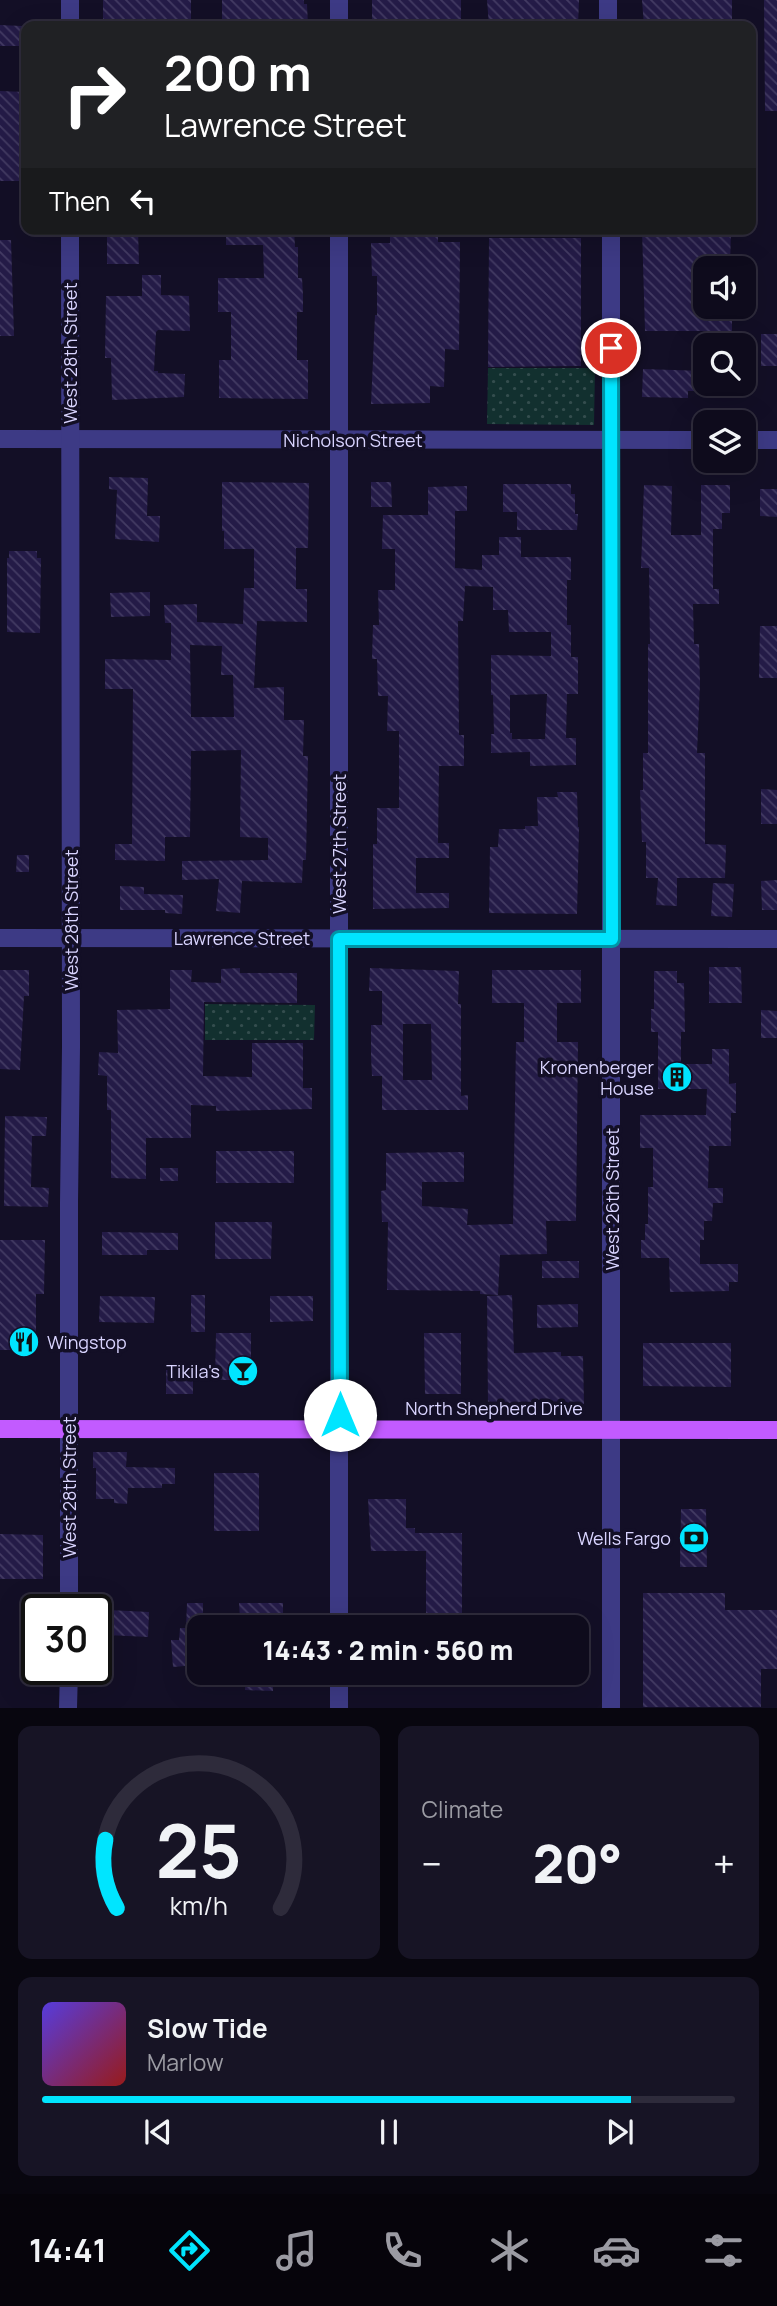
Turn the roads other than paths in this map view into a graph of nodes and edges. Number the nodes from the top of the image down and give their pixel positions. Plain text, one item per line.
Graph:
1 (70, 0) edge
2 (339, 0) edge
3 (608, 0) edge
4 (70, 21) edge
5 (339, 21) edge
6 (608, 21) edge
7 (70, 235) edge
8 (339, 235) edge
9 (611, 235) edge
10 (0, 439) edge
11 (70, 440) junction
12 (339, 440) junction
13 (612, 440) junction
14 (693, 440) edge
15 (756, 440) edge
16 (777, 440) edge
17 (0, 938) edge
18 (70, 938) junction
19 (339, 939) junction
20 (612, 939) junction
21 (777, 939) edge
22 (340, 1428) junction
23 (0, 1429) edge
24 (69, 1429) junction
25 (612, 1429) junction
26 (777, 1430) edge
27 (69, 1594) edge
28 (339, 1615) edge
29 (69, 1685) edge
30 (339, 1685) edge
31 (68, 1707) edge
32 (339, 1707) edge
33 (611, 1707) edge

1 - 4 street
2 - 5 street
3 - 6 street
7 - 11 street, West 28th Street
8 - 12 street, West 27th Street
9 - 13 street, West 26th Street
10 - 11 street, Nicholson Street
11 - 12 street, Nicholson Street
11 - 18 street, West 28th Street
12 - 13 street, Nicholson Street
12 - 19 street, West 27th Street
13 - 14 street, Nicholson Street
13 - 20 street, West 26th Street
15 - 16 street
17 - 18 street, Lawrence Street
18 - 19 street, Lawrence Street
18 - 24 street, West 28th Street
19 - 20 street, Lawrence Street
19 - 22 street, West 27th Street
20 - 21 street, Lawrence Street
20 - 25 street, West 26th Street
22 - 24 main road, North Shepherd Drive
22 - 25 main road, North Shepherd Drive
22 - 28 street, West 27th Street
23 - 24 main road, North Shepherd Drive
24 - 27 street, West 28th Street
25 - 26 main road, North Shepherd Drive
25 - 33 street, West 26th Street
29 - 31 street
30 - 32 street

